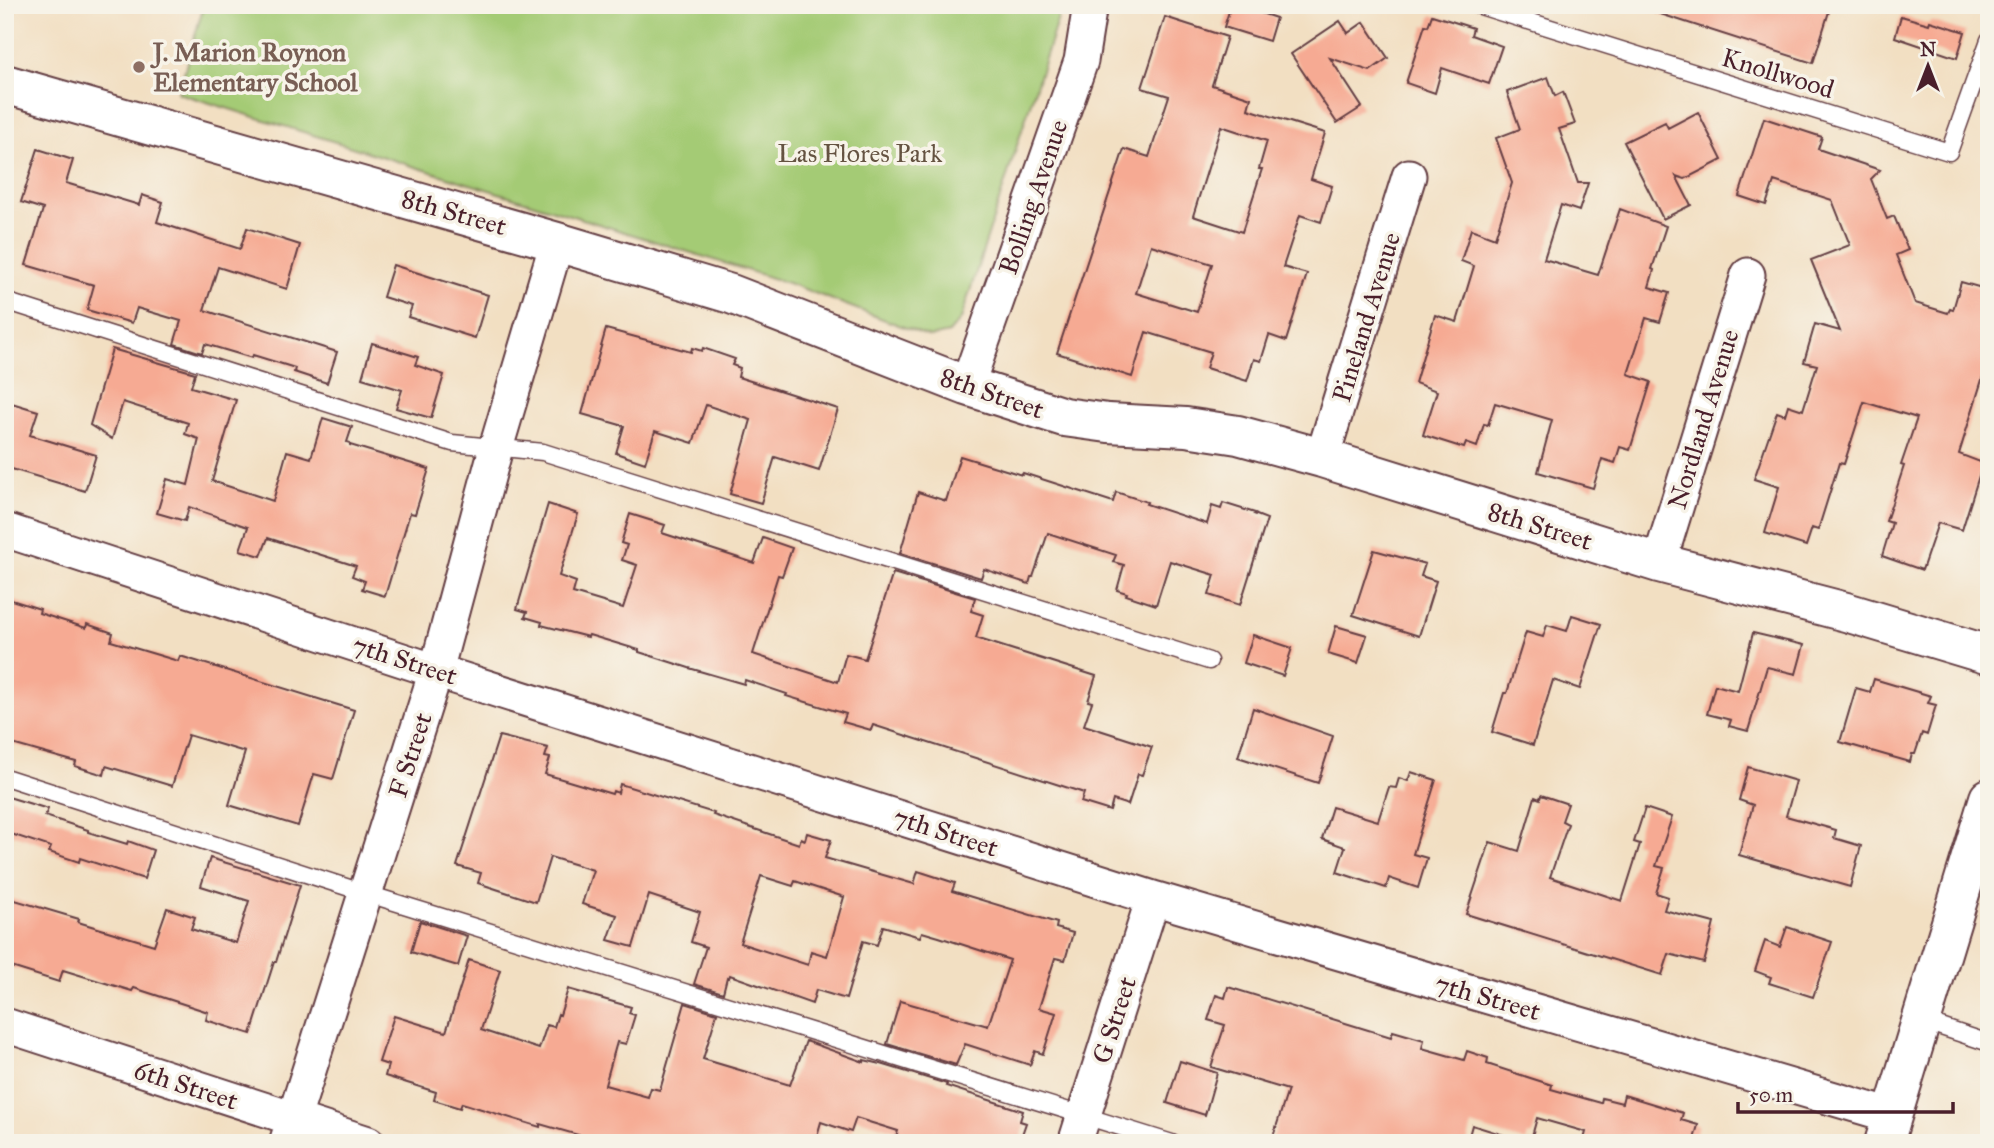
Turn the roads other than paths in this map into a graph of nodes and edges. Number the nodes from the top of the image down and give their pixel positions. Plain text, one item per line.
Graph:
1 (1090, 5) edge
2 (1477, 5) edge
3 (1989, 40) edge
4 (5, 84) edge
5 (1409, 176) dead end
6 (557, 242) junction
7 (1748, 275) dead end
8 (5, 301) edge
9 (967, 386) junction
10 (496, 448) junction
11 (1322, 458) junction
12 (5, 530) edge
13 (1659, 563) junction
14 (1989, 655) edge
15 (1209, 661) dead end
16 (436, 671) junction
17 (5, 777) edge
18 (1989, 798) edge
19 (365, 893) junction
20 (1153, 898) junction
21 (1920, 1020) junction
22 (5, 1025) edge
23 (1989, 1042) edge
24 (1079, 1129) edge
25 (1888, 1129) edge
26 (289, 1131) edge
27 (368, 1143) edge
28 (1172, 1143) edge

1 - 9 street, Bolling Avenue
2 - 3 lane, Knollwood
4 - 6 street, 8th Street
5 - 11 street, Pineland Avenue
6 - 9 street, 8th Street
6 - 10 street, F Street
7 - 13 street, Nordland Avenue
8 - 10 lane
9 - 11 street, 8th Street
10 - 15 lane
10 - 16 street, F Street
11 - 13 street, 8th Street
12 - 16 street, 7th Street
13 - 14 street, 8th Street
16 - 19 street, F Street
16 - 20 street, 7th Street
17 - 19 lane
18 - 21 street
19 - 24 lane
19 - 26 street, F Street
20 - 24 street, G Street
20 - 25 street, 7th Street
21 - 23 lane
21 - 25 street
22 - 26 street, 6th Street
24 - 28 lane
26 - 27 street, 6th Street

